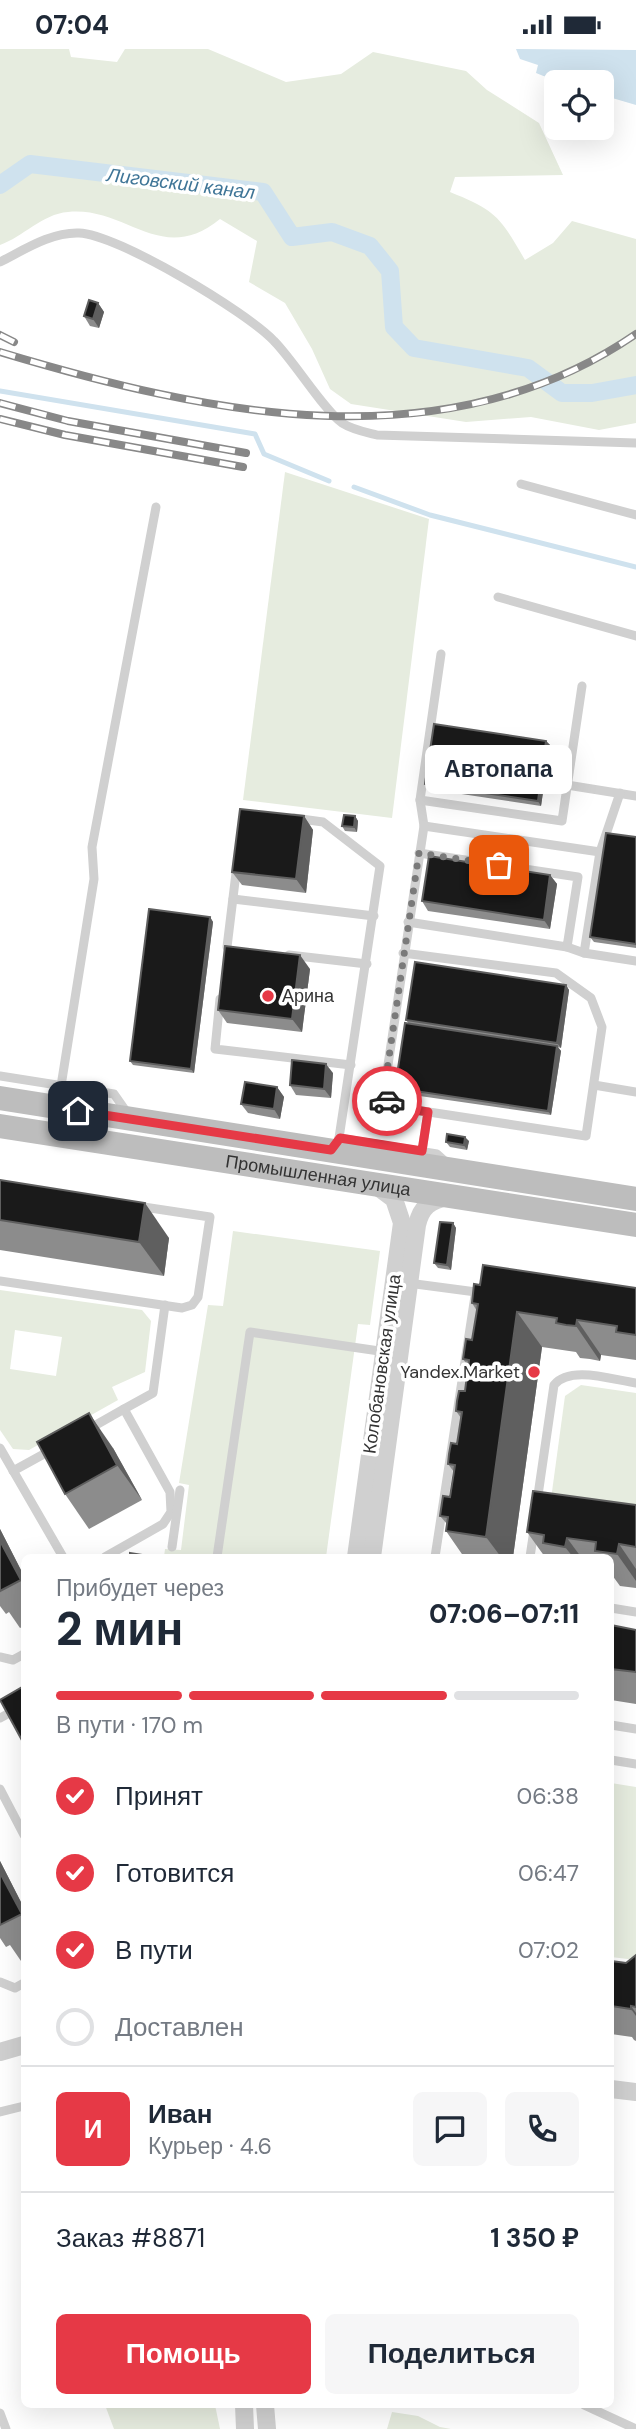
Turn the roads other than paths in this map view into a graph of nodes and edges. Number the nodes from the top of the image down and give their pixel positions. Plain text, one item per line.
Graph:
1 (0, 262) edge
2 (636, 443) edge
3 (522, 484) dead end
4 (156, 507) dead end
5 (636, 515) edge
6 (498, 597) dead end
7 (636, 636) edge
8 (441, 654) dead end
9 (582, 686) dead end
10 (567, 785) junction
11 (620, 793) junction
12 (636, 796) edge
13 (420, 800) junction
14 (283, 817) edge
15 (424, 826) junction
16 (239, 850) edge
17 (600, 852) junction
18 (419, 853) junction
19 (233, 899) junction
20 (374, 916) junction
21 (408, 922) junction
22 (227, 947) junction
23 (567, 947) junction
24 (239, 949) edge
25 (278, 953) edge
26 (403, 953) junction
27 (584, 953) junction
28 (225, 960) edge
29 (636, 961) edge
30 (367, 964) junction
31 (222, 985) edge
32 (351, 1065) junction
33 (0, 1076) edge
34 (594, 1085) junction
35 (61, 1086) junction
36 (636, 1092) edge
37 (0, 1098) edge
38 (428, 1112) junction
39 (131, 1119) junction
40 (0, 1126) edge
41 (335, 1144) junction
42 (422, 1151) junction
43 (457, 1171) junction
44 (373, 1183) junction
45 (455, 1196) junction
46 (636, 1199) edge
47 (130, 1205) edge
48 (636, 1225) edge
49 (0, 1281) edge
50 (402, 1282) junction
51 (165, 1305) junction
52 (392, 1353) junction
53 (636, 1383) edge
54 (124, 1409) junction
55 (81, 1433) edge
56 (60, 1445) edge
57 (0, 1448) edge
58 (13, 1471) junction
59 (180, 1490) dead end
60 (537, 1508) edge
61 (174, 1513) junction
62 (535, 1520) edge
63 (172, 1547) dead end
64 (61, 1554) edge
65 (110, 1554) edge
66 (217, 1554) edge
67 (357, 1554) edge
68 (372, 1554) edge
69 (435, 1554) edge
70 (530, 1554) edge
71 (614, 1608) edge
72 (636, 1612) edge
73 (21, 1656) edge
74 (0, 1657) edge
75 (21, 1707) edge
76 (0, 1719) edge
77 (614, 1725) edge
78 (636, 1729) edge
79 (614, 1760) edge
80 (636, 1764) edge
81 (0, 1789) edge
82 (21, 1829) edge
83 (0, 1982) edge
84 (21, 1985) edge
85 (21, 2046) edge
86 (0, 2052) edge
87 (614, 2089) edge
88 (636, 2092) edge
89 (21, 2107) edge
90 (0, 2112) edge
91 (244, 2408) edge
92 (265, 2408) edge
93 (590, 2408) edge
94 (0, 2413) edge
95 (6, 2429) edge
96 (245, 2429) edge
97 (267, 2429) edge
98 (636, 2429) edge

1 - 2 lane
3 - 5 lane
4 - 35 lane
6 - 7 lane
8 - 13 lane
9 - 10 lane
10 - 11 lane
10 - 13 lane
11 - 12 lane
11 - 17 lane
13 - 15 lane
14 - 20 lane
15 - 17 lane
15 - 18 lane
16 - 19 lane
17 - 27 lane
18 - 21 lane
18 - 23 lane
19 - 20 lane
19 - 22 lane
20 - 30 lane
21 - 23 lane
21 - 26 lane
22 - 24 lane
22 - 28 lane
23 - 27 lane
25 - 30 lane
26 - 34 lane
26 - 38 lane
27 - 29 lane
30 - 32 lane
31 - 32 lane
32 - 41 lane
33 - 35 lane
34 - 36 lane
34 - 38 lane
35 - 39 lane
37 - 39 street, Промышленная улица
38 - 42 lane
39 - 41 street, Промышленная улица
40 - 44 street, Промышленная улица
41 - 42 lane
41 - 43 street, Промышленная улица
42 - 43 lane
43 - 46 street, Промышленная улица
44 - 45 street, Промышленная улица
44 - 50 street, Колобановская улица
45 - 48 street, Промышленная улица
45 - 50 street, Колобановская улица
47 - 51 lane
49 - 51 lane
50 - 52 street, Колобановская улица
50 - 69 lane
51 - 54 lane
52 - 66 lane
52 - 67 street, Колобановская улица
52 - 68 street, Колобановская улица
53 - 60 lane
54 - 55 lane
54 - 61 lane
56 - 58 lane
57 - 58 lane
58 - 64 lane
59 - 61 lane
61 - 63 lane
61 - 65 lane
62 - 70 lane
71 - 72 lane
73 - 74 lane
75 - 76 lane
77 - 78 lane
79 - 80 lane
81 - 82 lane
83 - 84 lane
85 - 86 street
87 - 88 street
89 - 90 lane
91 - 96 street
92 - 97 street
93 - 98 lane
94 - 95 lane

